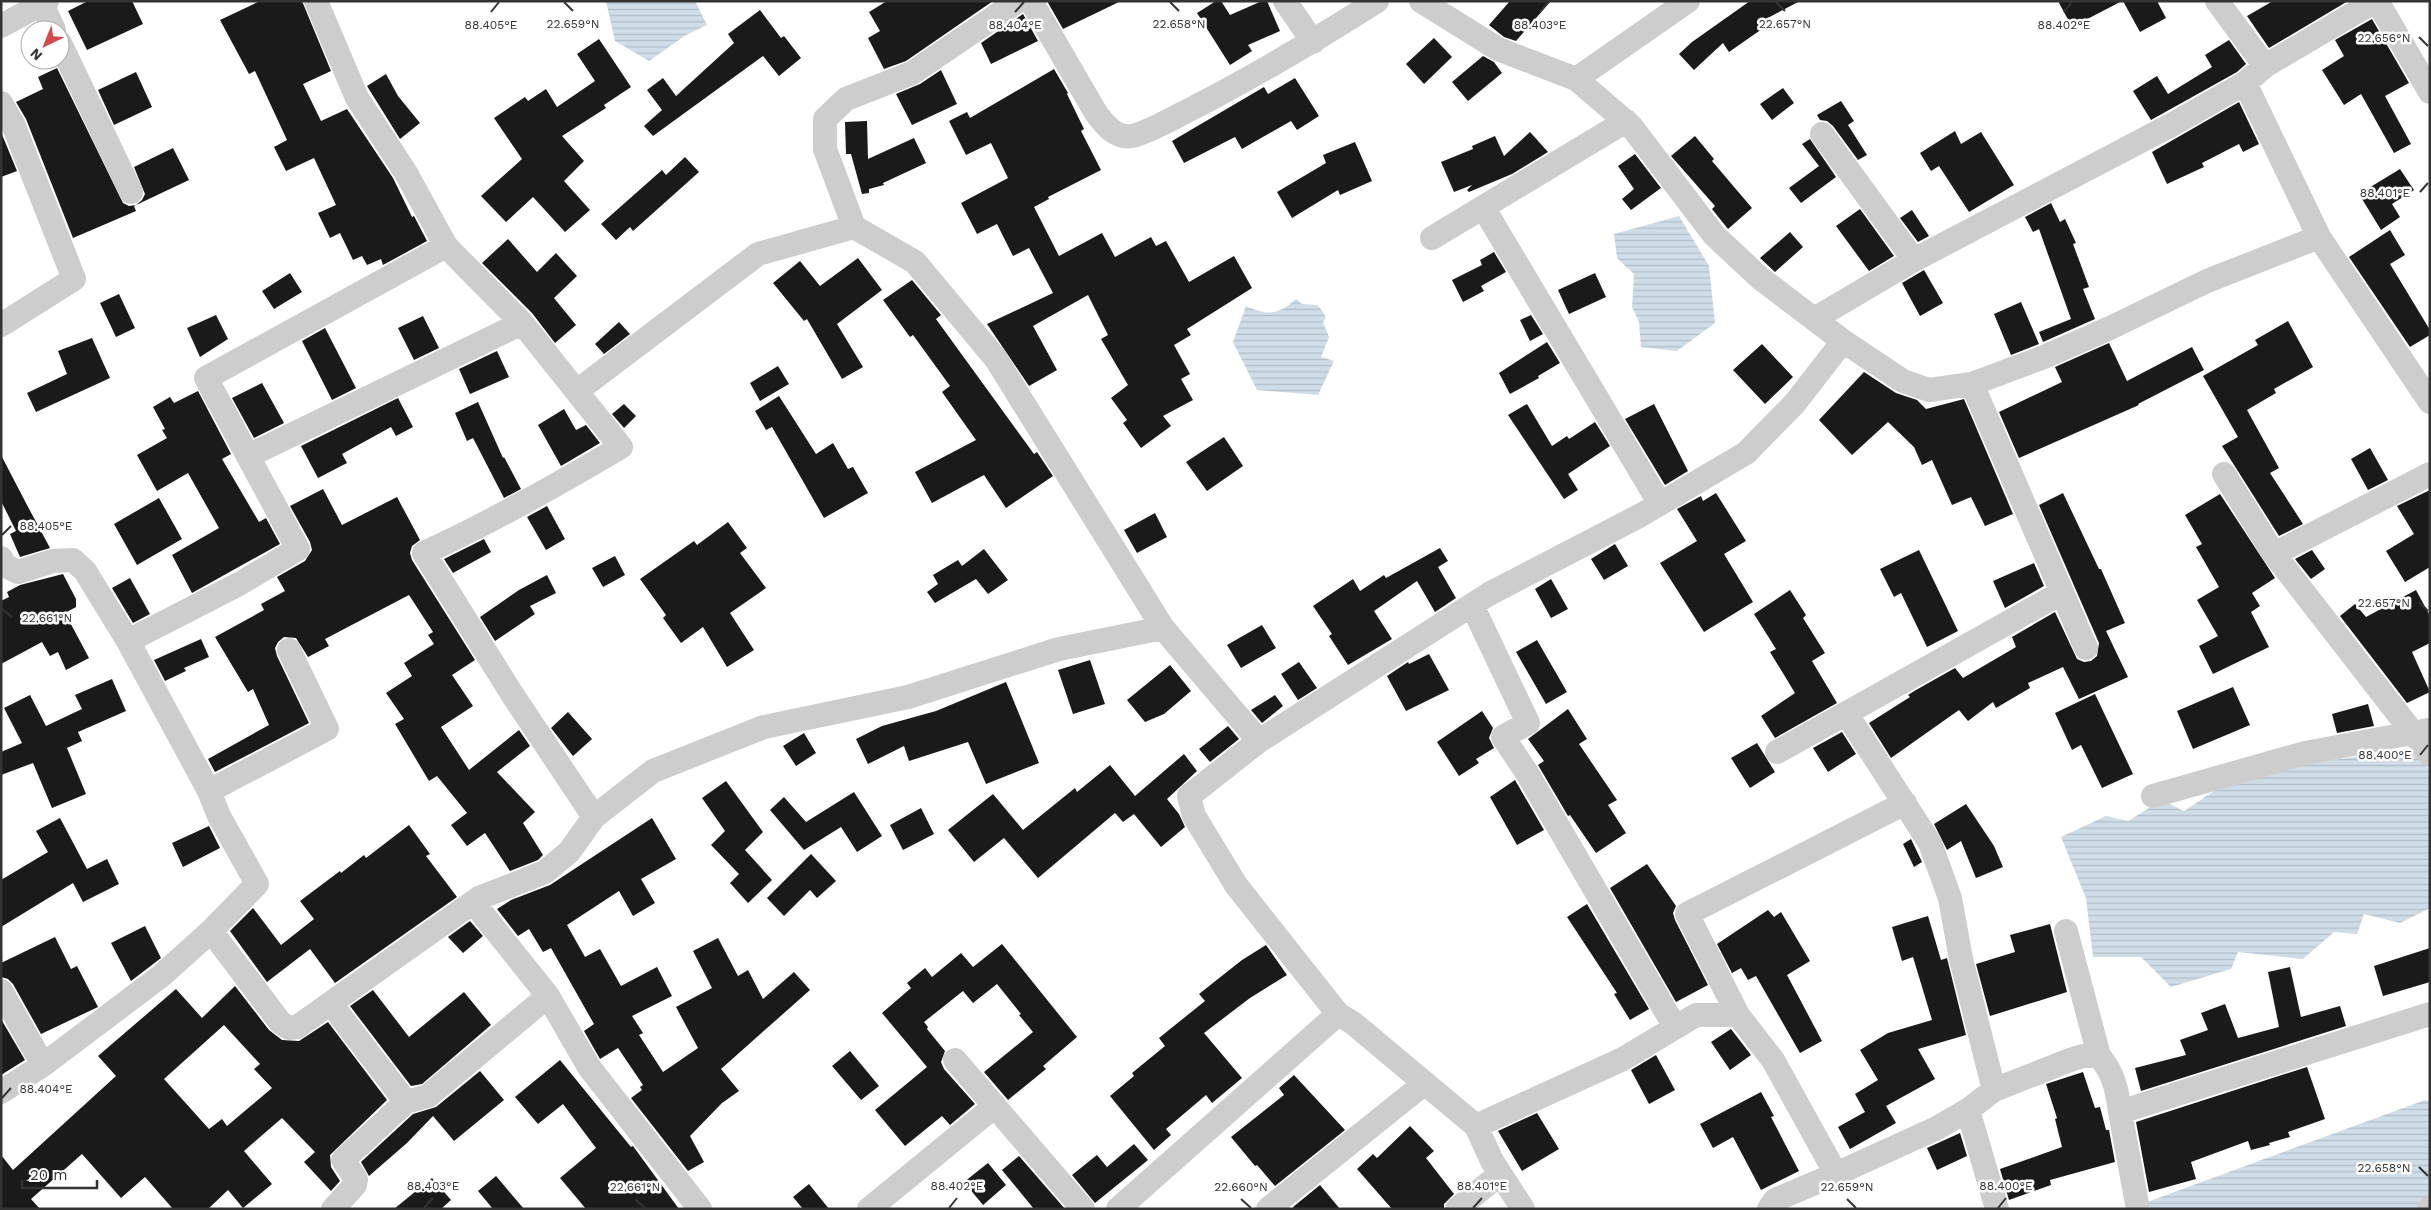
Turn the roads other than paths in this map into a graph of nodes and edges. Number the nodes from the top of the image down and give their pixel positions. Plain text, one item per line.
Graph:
1 (316, 1) edge
2 (1018, 1) edge
3 (1031, 1) edge
4 (1285, 1) edge
5 (1376, 1) edge
6 (1420, 1) edge
7 (1688, 1) edge
8 (2217, 1) edge
9 (2376, 1) edge
10 (44, 3) edge
11 (50, 20) edge
12 (1, 26) edge
13 (1313, 42) junction
14 (70, 63) edge
15 (2265, 66) junction
16 (1576, 79) junction
17 (2245, 83) junction
18 (2430, 92) edge
19 (1, 103) edge
20 (1626, 121) junction
21 (1822, 134) dead end
22 (131, 192) dead end
23 (1483, 207) junction
24 (854, 227) junction
25 (2319, 237) junction
26 (1432, 238) dead end
27 (446, 246) junction
28 (1914, 260) junction
29 (1814, 320) junction
30 (522, 323) junction
31 (1, 325) edge
32 (1843, 341) junction
33 (1972, 384) junction
34 (576, 391) junction
35 (2430, 402) edge
36 (248, 456) junction
37 (2224, 474) dead end
38 (2430, 474) edge
39 (1660, 504) junction
40 (2274, 554) junction
41 (1, 558) edge
42 (2062, 593) junction
43 (1472, 605) junction
44 (1163, 628) junction
45 (128, 641) junction
46 (2086, 648) dead end
47 (289, 650) dead end
48 (1846, 713) junction
49 (2422, 731) edge
50 (1259, 741) junction
51 (1777, 752) dead end
52 (2430, 755) edge
53 (209, 791) junction
54 (2153, 796) dead end
55 (1905, 803) junction
56 (594, 817) junction
57 (473, 902) junction
58 (211, 930) junction
59 (2066, 931) dead end
60 (1, 992) edge
61 (548, 996) junction
62 (330, 1004) junction
63 (1338, 1014) junction
64 (2430, 1014) edge
65 (1738, 1015) junction
66 (1675, 1027) junction
67 (2100, 1056) junction
68 (955, 1060) dead end
69 (43, 1065) junction
70 (1425, 1083) junction
71 (1994, 1090) junction
72 (1, 1092) edge
73 (406, 1102) junction
74 (995, 1106) junction
75 (1968, 1110) junction
76 (2120, 1112) junction
77 (1476, 1126) junction
78 (1500, 1174) junction
79 (1836, 1174) junction
80 (333, 1209) edge
81 (700, 1209) edge
82 (869, 1209) edge
83 (1084, 1209) edge
84 (1118, 1209) edge
85 (1268, 1209) edge
86 (1456, 1209) edge
87 (1523, 1209) edge
88 (1769, 1209) edge
89 (1997, 1209) edge
90 (2138, 1209) edge

1 - 27 street
2 - 24 street
3 - 13 street
4 - 13 street
5 - 13 street
6 - 16 street
7 - 16 street
8 - 15 street
9 - 15 street
9 - 18 street
10 - 11 street
10 - 12 street
14 - 22 street
15 - 17 street
16 - 20 street
17 - 25 street
17 - 28 street
19 - 31 street
20 - 23 street
20 - 29 street
21 - 28 street
23 - 26 street
23 - 39 street
24 - 34 street
24 - 44 street
25 - 33 street
25 - 35 street
27 - 30 street
27 - 36 street
28 - 29 street
29 - 32 street
30 - 34 street
30 - 36 street
32 - 33 street
32 - 39 street
33 - 42 street
34 - 56 street
36 - 45 street
37 - 40 street
38 - 40 street
39 - 43 street
40 - 49 street
41 - 45 street
42 - 46 street
42 - 48 street
43 - 50 street
43 - 66 street
44 - 50 street
44 - 56 street
45 - 53 street
47 - 53 street
48 - 51 street
48 - 55 street
49 - 52 street
49 - 54 street
50 - 63 street
53 - 58 street
55 - 65 street
55 - 71 street
56 - 57 street
57 - 61 street
57 - 62 street
58 - 62 street
58 - 69 street
59 - 67 street
60 - 69 street
61 - 73 street
61 - 81 street
62 - 73 street
63 - 70 street
63 - 84 street
64 - 76 street
65 - 66 street
65 - 79 street
66 - 77 street
67 - 71 street
67 - 76 street
68 - 74 street
69 - 72 street
70 - 77 street
70 - 85 street
71 - 75 street
73 - 80 street
74 - 82 street
74 - 83 street
75 - 79 street
75 - 89 street
76 - 90 street
77 - 78 street
78 - 86 street
78 - 87 street
79 - 88 street

